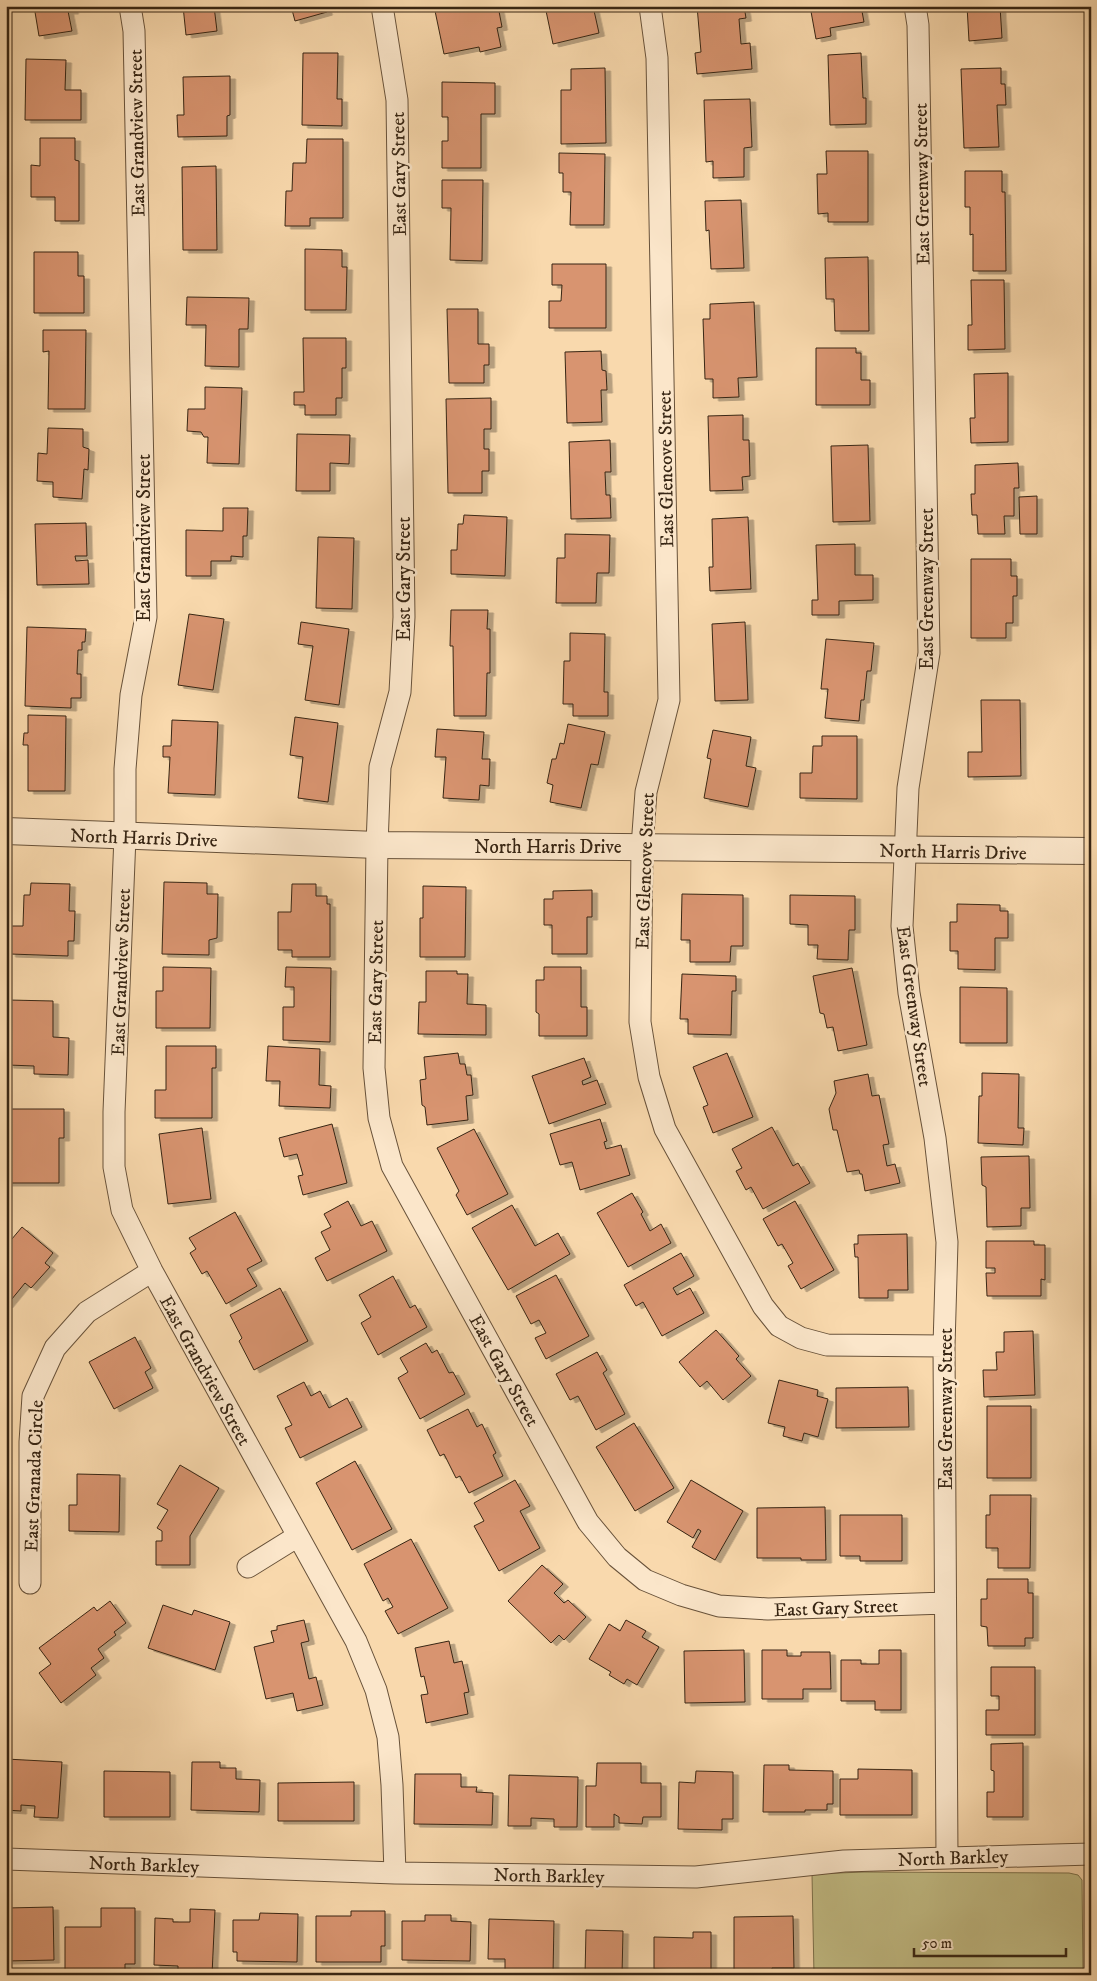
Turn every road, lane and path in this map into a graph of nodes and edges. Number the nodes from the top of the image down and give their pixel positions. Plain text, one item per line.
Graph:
1 (130, 6) edge
2 (382, 6) edge
3 (650, 6) edge
4 (915, 6) edge
5 (6, 831) edge
6 (125, 836) junction
7 (377, 845) junction
8 (642, 846) junction
9 (905, 851) junction
10 (1091, 851) edge
11 (152, 1271) junction
12 (944, 1346) junction
13 (298, 1536) junction
14 (248, 1567) dead end
15 (30, 1583) dead end
16 (945, 1603) junction
17 (1091, 1854) edge
18 (947, 1857) junction
19 (6, 1859) edge
20 (395, 1873) junction

1 - 6 street, East Grandview Street
2 - 7 street, East Gary Street
3 - 8 street, East Glencove Street
4 - 9 street, East Greenway Street
5 - 6 street, North Harris Drive
6 - 7 street, North Harris Drive
6 - 11 street, East Grandview Street
7 - 8 street, North Harris Drive
7 - 16 street, East Gary Street
8 - 9 street, North Harris Drive
8 - 12 street, East Glencove Street
9 - 10 street, North Harris Drive
9 - 12 street, East Greenway Street
11 - 13 street, East Grandview Street
11 - 15 street, East Granada Circle
12 - 16 street, East Greenway Street
13 - 14 street
13 - 20 street, East Grandview Street
16 - 18 street, East Greenway Street
17 - 18 street, North Barkley
18 - 20 street, North Barkley
19 - 20 street, North Barkley

